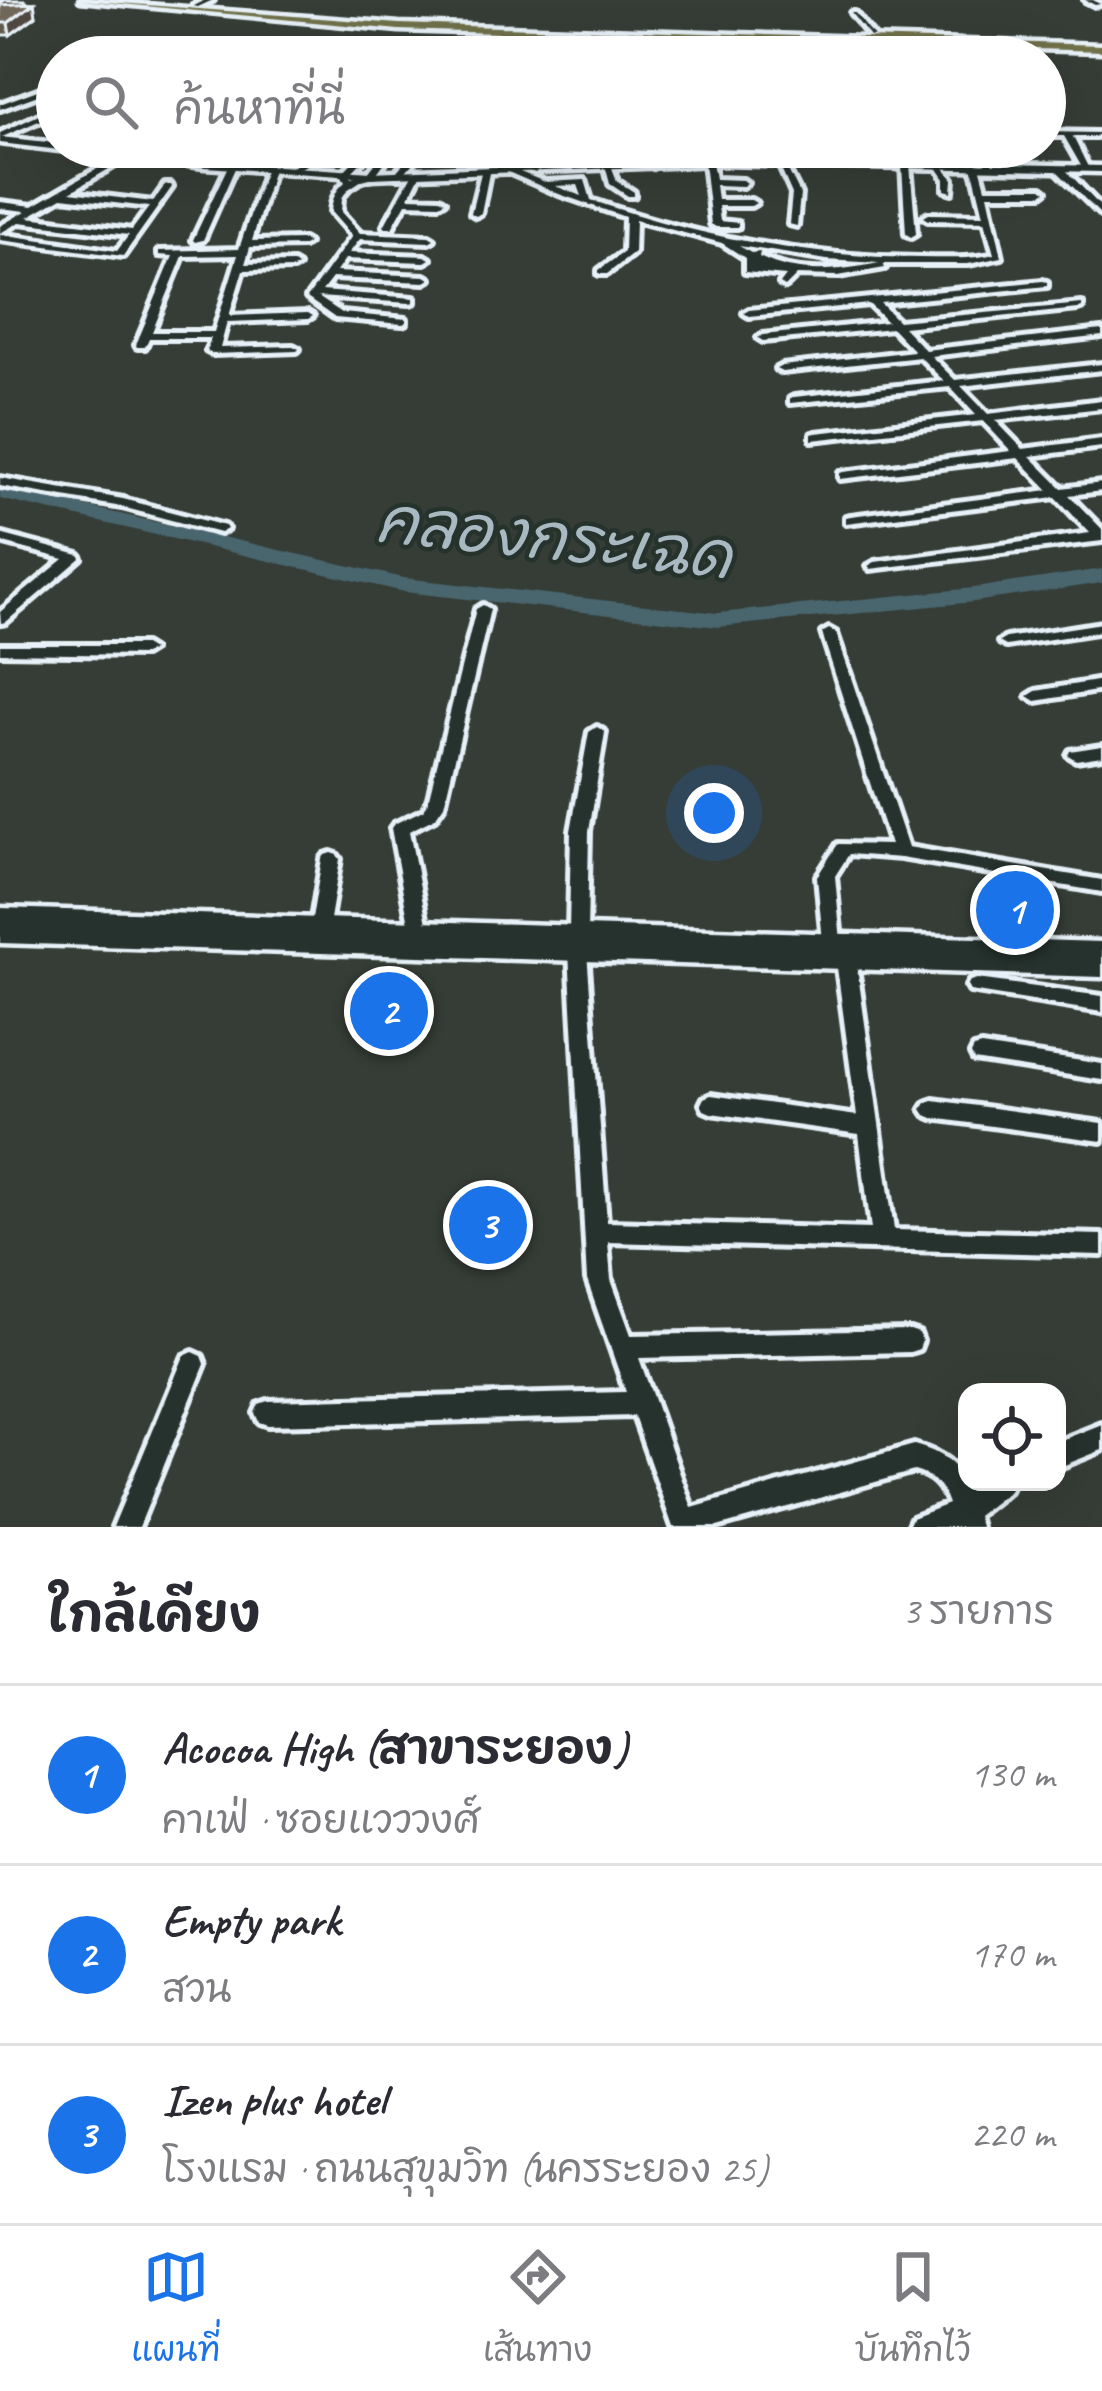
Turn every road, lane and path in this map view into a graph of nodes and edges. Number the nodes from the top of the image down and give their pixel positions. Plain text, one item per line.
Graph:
1 (85, 0) edge
2 (137, 0) edge
3 (199, 3) edge
4 (854, 14) dead end
5 (872, 35) junction
6 (608, 36) edge
7 (895, 36) edge
8 (1066, 43) edge
9 (1102, 45) edge
10 (1066, 47) edge
11 (36, 94) edge
12 (26, 98) junction
13 (36, 99) edge
14 (0, 107) edge
15 (36, 121) edge
16 (1067, 134) joint
17 (1096, 135) dead end
18 (0, 139) edge
19 (36, 143) edge
20 (103, 168) edge
21 (231, 168) edge
22 (257, 168) edge
23 (293, 168) edge
24 (354, 168) edge
25 (374, 168) edge
26 (404, 168) edge
27 (536, 168) edge
28 (538, 168) edge
29 (599, 168) edge
30 (608, 168) edge
31 (712, 168) edge
32 (783, 168) edge
33 (906, 168) edge
34 (940, 168) edge
35 (976, 168) edge
36 (1059, 168) joint
37 (269, 169) junction
38 (1087, 169) junction
39 (1102, 169) edge
40 (288, 170) junction
41 (485, 173) junction
42 (368, 175) junction
43 (398, 175) junction
44 (416, 175) junction
45 (538, 175) junction
46 (347, 177) junction
47 (711, 182) junction
48 (743, 183) dead end
49 (168, 187) dead end
50 (949, 190) dead end
51 (982, 190) junction
52 (1042, 191) dead end
53 (60, 194) junction
54 (632, 194) dead end
55 (587, 199) dead end
56 (405, 200) junction
57 (440, 201) dead end
58 (713, 203) junction
59 (752, 203) dead end
60 (0, 205) edge
61 (155, 205) junction
62 (38, 206) junction
63 (117, 213) dead end
64 (476, 213) dead end
65 (1102, 213) edge
66 (630, 216) junction
67 (928, 217) dead end
68 (989, 218) junction
69 (411, 222) dead end
70 (794, 224) dead end
71 (734, 225) dead end
72 (6, 226) edge
73 (134, 233) junction
74 (911, 234) dead end
75 (357, 236) junction
76 (718, 237) junction
77 (430, 239) dead end
78 (198, 240) dead end
79 (303, 243) dead end
80 (768, 247) junction
81 (246, 248) junction
82 (179, 253) junction
83 (162, 254) dead end
84 (343, 256) junction
85 (749, 259) junction
86 (425, 260) dead end
87 (881, 263) junction
88 (292, 266) dead end
89 (240, 267) junction
90 (904, 268) dead end
91 (603, 272) dead end
92 (328, 274) junction
93 (425, 279) dead end
94 (1043, 284) dead end
95 (313, 294) junction
96 (410, 299) dead end
97 (872, 301) junction
98 (1078, 306) dead end
99 (749, 313) dead end
100 (308, 316) dead end
101 (223, 319) junction
102 (402, 320) dead end
103 (896, 325) junction
104 (1102, 333) edge
105 (218, 335) junction
106 (763, 338) dead end
107 (293, 349) dead end
108 (923, 353) junction
109 (1102, 368) edge
110 (782, 369) dead end
111 (952, 383) junction
112 (794, 401) dead end
113 (1102, 404) edge
114 (986, 418) junction
115 (815, 437) dead end
116 (1102, 443) edge
117 (1021, 453) junction
118 (844, 476) dead end
119 (0, 482) edge
120 (1102, 487) edge
121 (1059, 493) junction
122 (850, 520) dead end
123 (220, 529) dead end
124 (1101, 536) edge
125 (0, 538) edge
126 (875, 566) dead end
127 (483, 609) dead end
128 (1, 619) edge
129 (1102, 627) edge
130 (829, 633) dead end
131 (1006, 642) dead end
132 (0, 649) edge
133 (143, 650) dead end
134 (1102, 685) edge
135 (1036, 696) dead end
136 (597, 732) dead end
137 (1102, 751) edge
138 (1076, 755) dead end
139 (901, 852) junction
140 (331, 859) dead end
141 (1102, 886) edge
142 (0, 917) edge
143 (320, 925) junction
144 (419, 929) junction
145 (155, 931) junction
146 (0, 934) edge
147 (578, 942) junction
148 (839, 951) junction
149 (1102, 951) edge
150 (1102, 968) edge
151 (977, 986) dead end
152 (1102, 1004) edge
153 (981, 1054) dead end
154 (1102, 1072) edge
155 (711, 1104) dead end
156 (933, 1109) dead end
157 (868, 1126) junction
158 (1102, 1132) edge
159 (596, 1232) junction
160 (884, 1239) junction
161 (1102, 1245) edge
162 (910, 1341) dead end
163 (621, 1347) junction
164 (193, 1364) dead end
165 (643, 1404) junction
166 (268, 1413) dead end
167 (1102, 1437) edge
168 (1066, 1451) edge
169 (991, 1491) edge
170 (965, 1519) edge
171 (686, 1525) edge
172 (126, 1527) edge
173 (921, 1527) edge

1 - 6 highway
2 - 3 highway
3 - 5 highway
4 - 5 street
5 - 7 highway
8 - 9 highway
9 - 10 highway
11 - 12 street
12 - 13 street
12 - 14 street
15 - 18 street
16 - 17 street
16 - 38 street
18 - 19 street
20 - 53 street
21 - 78 street
22 - 37 street
23 - 40 street
24 - 46 street
25 - 42 street
26 - 43 street
27 - 45 street
28 - 45 street
29 - 45 street
30 - 54 street
31 - 47 street
32 - 70 street
33 - 74 street
34 - 50 street
35 - 51 street
36 - 38 street
36 - 65 street
37 - 40 street
37 - 81 street
38 - 39 street
40 - 46 street
41 - 44 street
41 - 45 street
41 - 64 street
42 - 43 street
42 - 46 street
43 - 44 street
44 - 56 street
45 - 55 street
45 - 66 street
46 - 75 street
47 - 48 street
47 - 58 street
49 - 61 street
51 - 52 street
51 - 68 street
53 - 61 street
53 - 62 street
56 - 57 street
56 - 69 street
58 - 59 street
58 - 71 street
60 - 62 street
61 - 73 street
62 - 63 street
62 - 72 street
66 - 76 street
66 - 91 street
67 - 68 street
68 - 87 street
72 - 73 street
72 - 73 street
75 - 77 street
75 - 84 street
76 - 80 street
76 - 85 street
79 - 81 street
80 - 85 street
80 - 87 street
81 - 82 street
81 - 89 street
82 - 83 street
82 - 105 street
84 - 86 street
84 - 92 street
85 - 87 street
87 - 90 street
88 - 89 street
89 - 101 street
92 - 93 street
92 - 95 street
94 - 97 street
95 - 96 street
95 - 102 street
97 - 99 street
97 - 103 street
98 - 103 street
100 - 101 street
101 - 105 street
103 - 106 street
103 - 108 street
104 - 108 street
105 - 107 street
108 - 110 street
108 - 111 street
109 - 111 street
111 - 112 street
111 - 114 street
113 - 114 street
114 - 115 street
114 - 117 street
116 - 117 street
117 - 118 street
117 - 121 street
119 - 123 street
120 - 121 street
121 - 122 street
121 - 124 street
124 - 126 street
125 - 128 street
127 - 144 street
129 - 131 street
130 - 139 street
132 - 133 street
134 - 135 street
136 - 147 street
137 - 138 street
139 - 141 street
139 - 148 street
140 - 143 street
142 - 145 street
143 - 144 street
143 - 145 street
144 - 147 street
145 - 146 street
145 - 147 street
147 - 148 street
147 - 159 street
148 - 149 street
148 - 150 street
148 - 157 street
151 - 152 street
153 - 154 street
155 - 157 street
156 - 158 street
157 - 160 street
159 - 160 street
159 - 163 street
160 - 161 street
162 - 163 street
163 - 165 street
164 - 172 street
165 - 166 street
165 - 171 street
167 - 168 street
169 - 170 street
170 - 171 street
170 - 173 street

